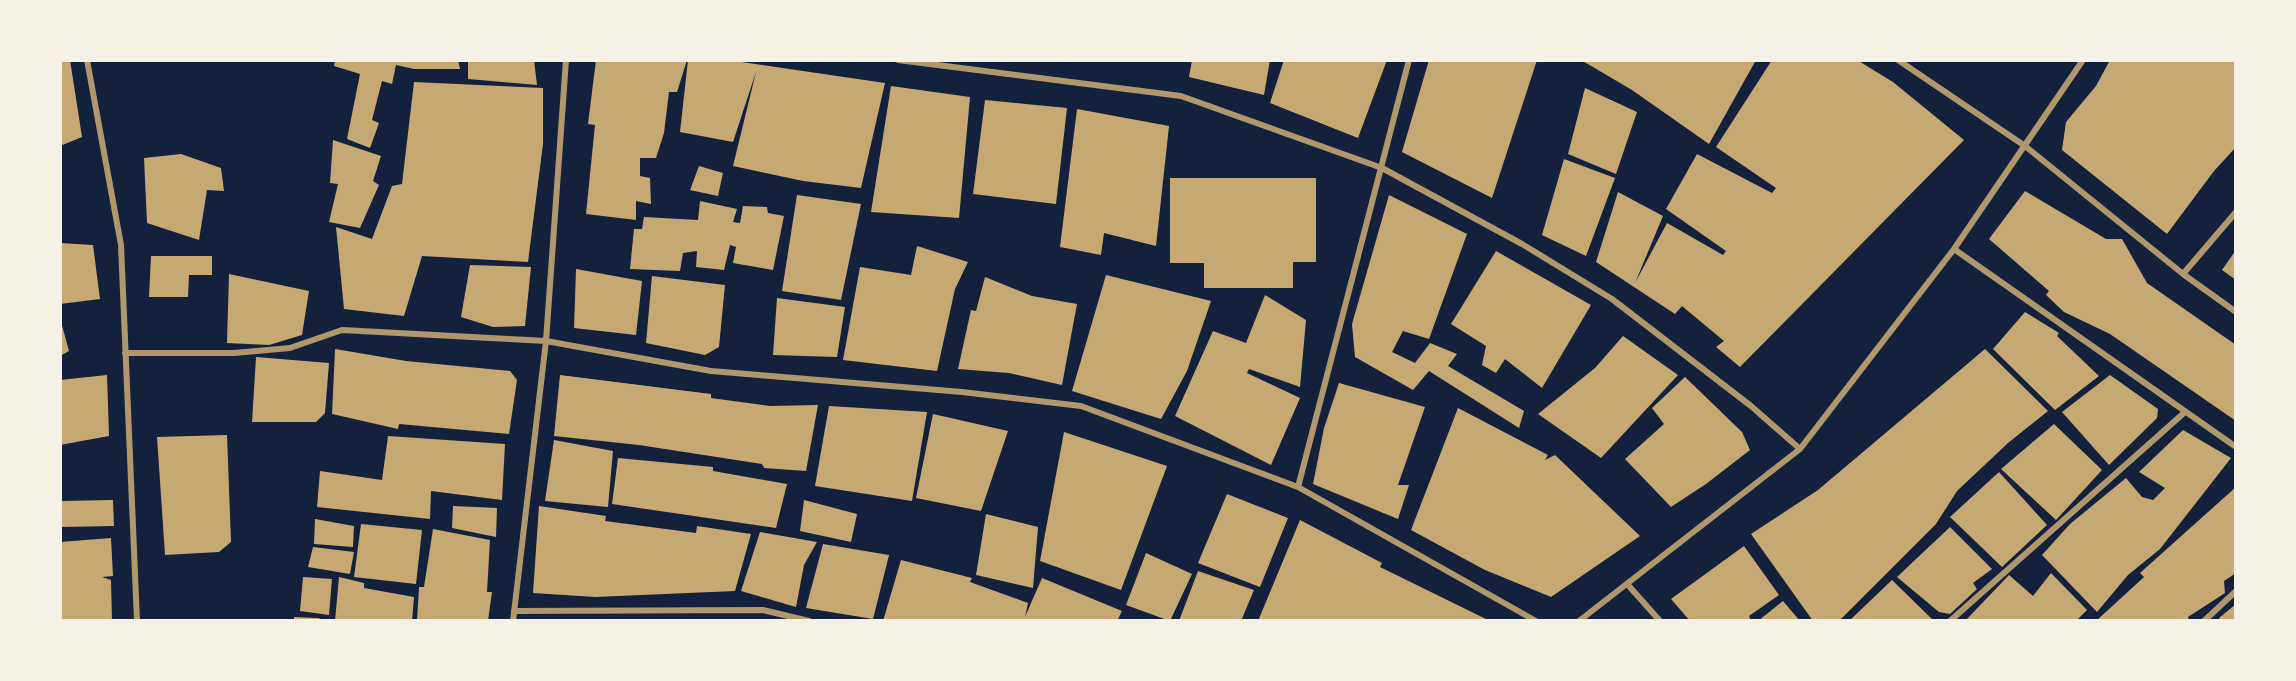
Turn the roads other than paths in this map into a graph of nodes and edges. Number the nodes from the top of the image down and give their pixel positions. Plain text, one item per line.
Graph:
1 (87, 60) edge
2 (566, 60) edge
3 (898, 60) edge
4 (1409, 60) edge
5 (1898, 60) edge
6 (2083, 60) edge
7 (2025, 146) junction
8 (1382, 168) junction
9 (2236, 212) edge
10 (1954, 249) junction
11 (2183, 274) junction
12 (2236, 312) edge
13 (546, 341) junction
14 (125, 353) junction
15 (2185, 412) junction
16 (2236, 447) edge
17 (1800, 449) junction
18 (1298, 487) junction
19 (1628, 585) junction
20 (2236, 591) edge
21 (514, 611) junction
22 (137, 621) edge
23 (513, 621) edge
24 (809, 621) edge
25 (1536, 621) edge
26 (1580, 621) edge
27 (1660, 621) edge
28 (1950, 621) edge
29 (2204, 621) edge

1 - 14 street
2 - 13 street
3 - 8 street
4 - 8 street
5 - 7 street
6 - 7 street
7 - 10 street
7 - 11 street
8 - 17 street
8 - 18 street
9 - 11 street
10 - 15 street
10 - 17 street
11 - 12 street
13 - 14 street
13 - 18 street
13 - 21 street
14 - 22 street
15 - 16 street
15 - 28 street
17 - 19 street
18 - 25 street
19 - 26 street
19 - 27 street
20 - 29 street
21 - 23 street
21 - 24 street

